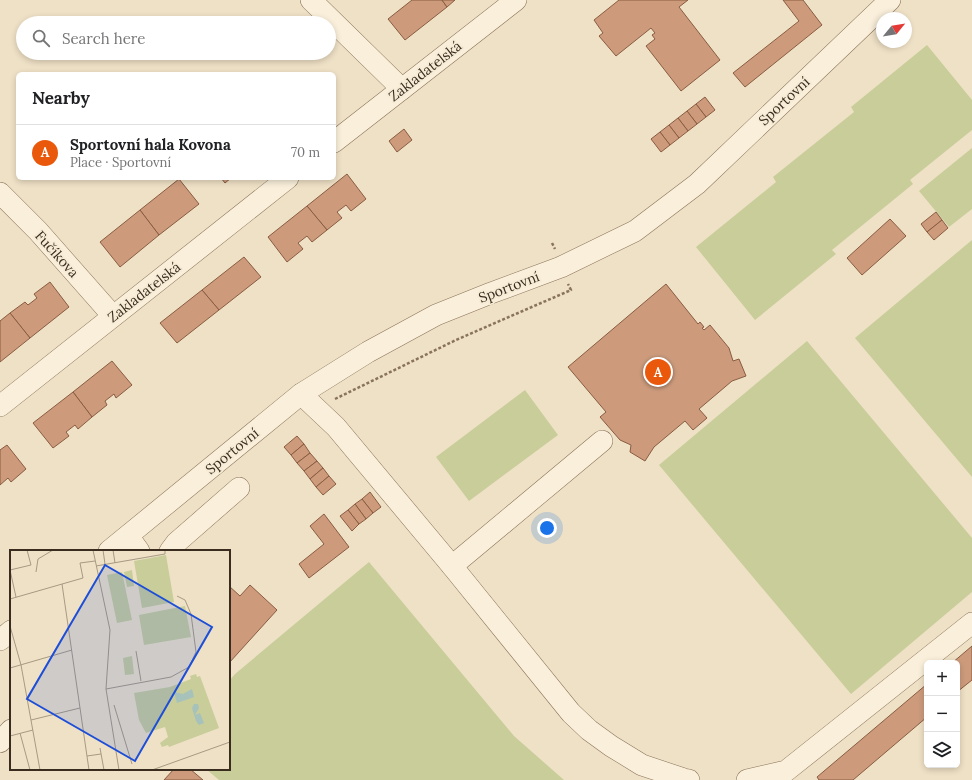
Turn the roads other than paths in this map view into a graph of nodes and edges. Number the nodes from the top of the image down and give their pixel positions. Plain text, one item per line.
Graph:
1 (311, 0) edge
2 (516, 0) edge
3 (890, 0) edge
4 (327, 16) edge
5 (336, 24) edge
6 (402, 89) junction
7 (336, 140) edge
8 (285, 180) edge
9 (0, 193) edge
10 (113, 316) junction
11 (301, 394) junction
12 (0, 406) edge
13 (602, 441) dead end
14 (239, 488) dead end
15 (134, 543) edge
16 (112, 550) edge
17 (171, 550) edge
18 (452, 566) junction
19 (972, 623) edge
20 (10, 632) edge
21 (0, 640) edge
22 (10, 731) edge
23 (0, 742) edge
24 (689, 780) edge
25 (747, 780) edge

1 - 4 street
2 - 6 street, Zakladatelská
3 - 11 street, Sportovní
5 - 6 street
6 - 7 street, Zakladatelská
8 - 10 street, Zakladatelská
9 - 10 street, Fučíkova
10 - 12 street, Zakladatelská
11 - 15 street, Sportovní
11 - 18 street
13 - 18 street
14 - 17 street
15 - 16 street, Sportovní
18 - 24 street
19 - 25 street
20 - 21 street
22 - 23 street

